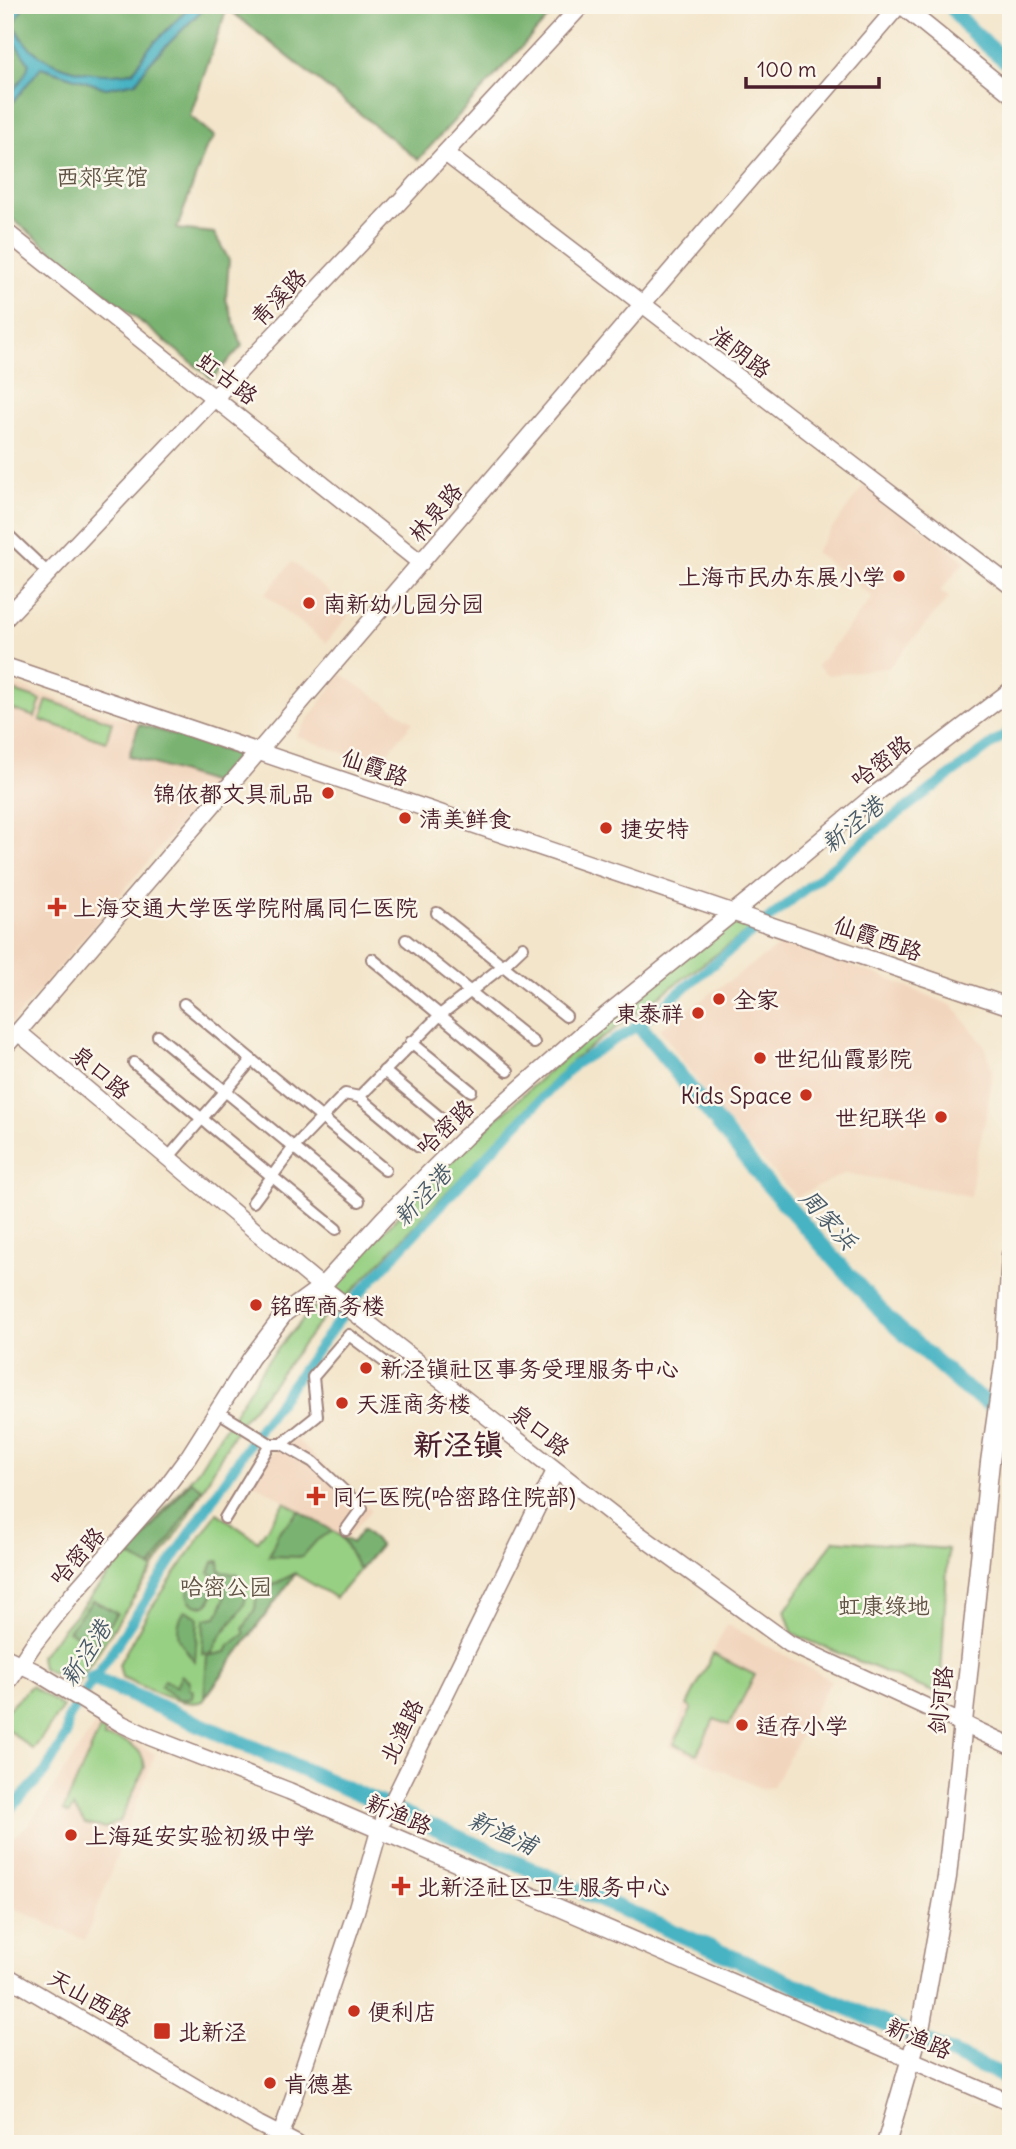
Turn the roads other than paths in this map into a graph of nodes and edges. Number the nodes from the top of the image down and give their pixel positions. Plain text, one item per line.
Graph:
1 (582, 5) edge
2 (900, 5) edge
3 (1011, 94) edge
4 (445, 153) junction
5 (5, 231) edge
6 (641, 304) junction
7 (214, 396) junction
8 (5, 532) edge
9 (421, 563) junction
10 (48, 573) junction
11 (1011, 586) edge
12 (5, 619) edge
13 (5, 666) edge
14 (1011, 690) edge
15 (258, 752) junction
16 (437, 913) dead end
17 (730, 913) junction
18 (406, 940) dead end
19 (523, 947) dead end
20 (372, 959) dead end
21 (503, 966) junction
22 (471, 992) junction
23 (184, 1004) dead end
24 (1011, 1007) edge
25 (440, 1015) junction
26 (566, 1016) dead end
27 (18, 1032) junction
28 (158, 1035) dead end
29 (411, 1042) junction
30 (534, 1043) dead end
31 (5, 1047) edge
32 (252, 1060) junction
33 (134, 1063) dead end
34 (384, 1071) junction
35 (508, 1071) dead end
36 (226, 1091) junction
37 (471, 1091) dead end
38 (359, 1097) junction
39 (321, 1117) junction
40 (202, 1119) junction
41 (443, 1120) dead end
42 (294, 1147) junction
43 (419, 1147) dead end
44 (168, 1158) junction
45 (386, 1170) dead end
46 (273, 1177) junction
47 (359, 1201) dead end
48 (253, 1202) dead end
49 (336, 1228) dead end
50 (1011, 1255) edge
51 (325, 1289) junction
52 (1009, 1318) edge
53 (412, 1357) junction
54 (217, 1411) junction
55 (270, 1444) junction
56 (282, 1444) junction
57 (555, 1471) junction
58 (225, 1518) dead end
59 (346, 1530) dead end
60 (12, 1660) edge
61 (5, 1687) edge
62 (962, 1724) junction
63 (1011, 1746) edge
64 (382, 1825) junction
65 (5, 1975) edge
66 (912, 2060) junction
67 (1011, 2102) edge
68 (280, 2140) edge
69 (297, 2144) edge
70 (886, 2144) edge

1 - 4 street, 青溪路
2 - 3 street
2 - 6 street, 林泉路
4 - 6 street, 淮阴路
4 - 7 street, 青溪路
5 - 7 street, 虹古路
6 - 9 street, 林泉路
6 - 11 street, 淮阴路
7 - 9 street, 虹古路
7 - 10 street, 青溪路
8 - 10 street
9 - 15 street, 林泉路
10 - 12 street, 青溪路
13 - 15 street, 仙霞路
14 - 17 street, 哈密路
15 - 17 street, 仙霞路
15 - 27 street, 林泉路
16 - 21 street
17 - 24 street, 仙霞西路
17 - 51 street, 哈密路
18 - 22 street
19 - 21 street
20 - 25 street
21 - 22 street
21 - 26 street
22 - 25 street
22 - 30 street
23 - 32 street
25 - 29 street
25 - 35 street
27 - 31 street, 林泉路
27 - 44 street, 泉口路
28 - 36 street
29 - 34 street
29 - 37 street
32 - 36 street
32 - 39 street
33 - 40 street
34 - 38 street
34 - 41 street
36 - 40 street
36 - 42 street
38 - 39 street
38 - 43 street
39 - 42 street
39 - 45 street
40 - 44 street
40 - 46 street
42 - 46 street
42 - 47 street
44 - 51 street, 泉口路
46 - 48 street
46 - 49 street
50 - 52 main road, 剑河路
51 - 53 street, 泉口路
51 - 54 street, 哈密路
52 - 62 main road, 剑河路
53 - 56 street
53 - 57 street, 泉口路
54 - 55 street
54 - 60 street, 哈密路
55 - 56 street
55 - 58 street
56 - 59 street
57 - 62 street, 泉口路
57 - 64 street, 北渔路
60 - 61 street, 哈密路
60 - 64 street, 新渔路
62 - 63 street, 泉口路
62 - 66 main road, 剑河路
64 - 66 street, 新渔路
64 - 68 street, 北渔路
65 - 68 street, 天山西路
66 - 67 street, 新渔路
66 - 70 main road, 剑河路
68 - 69 street, 天山西路

